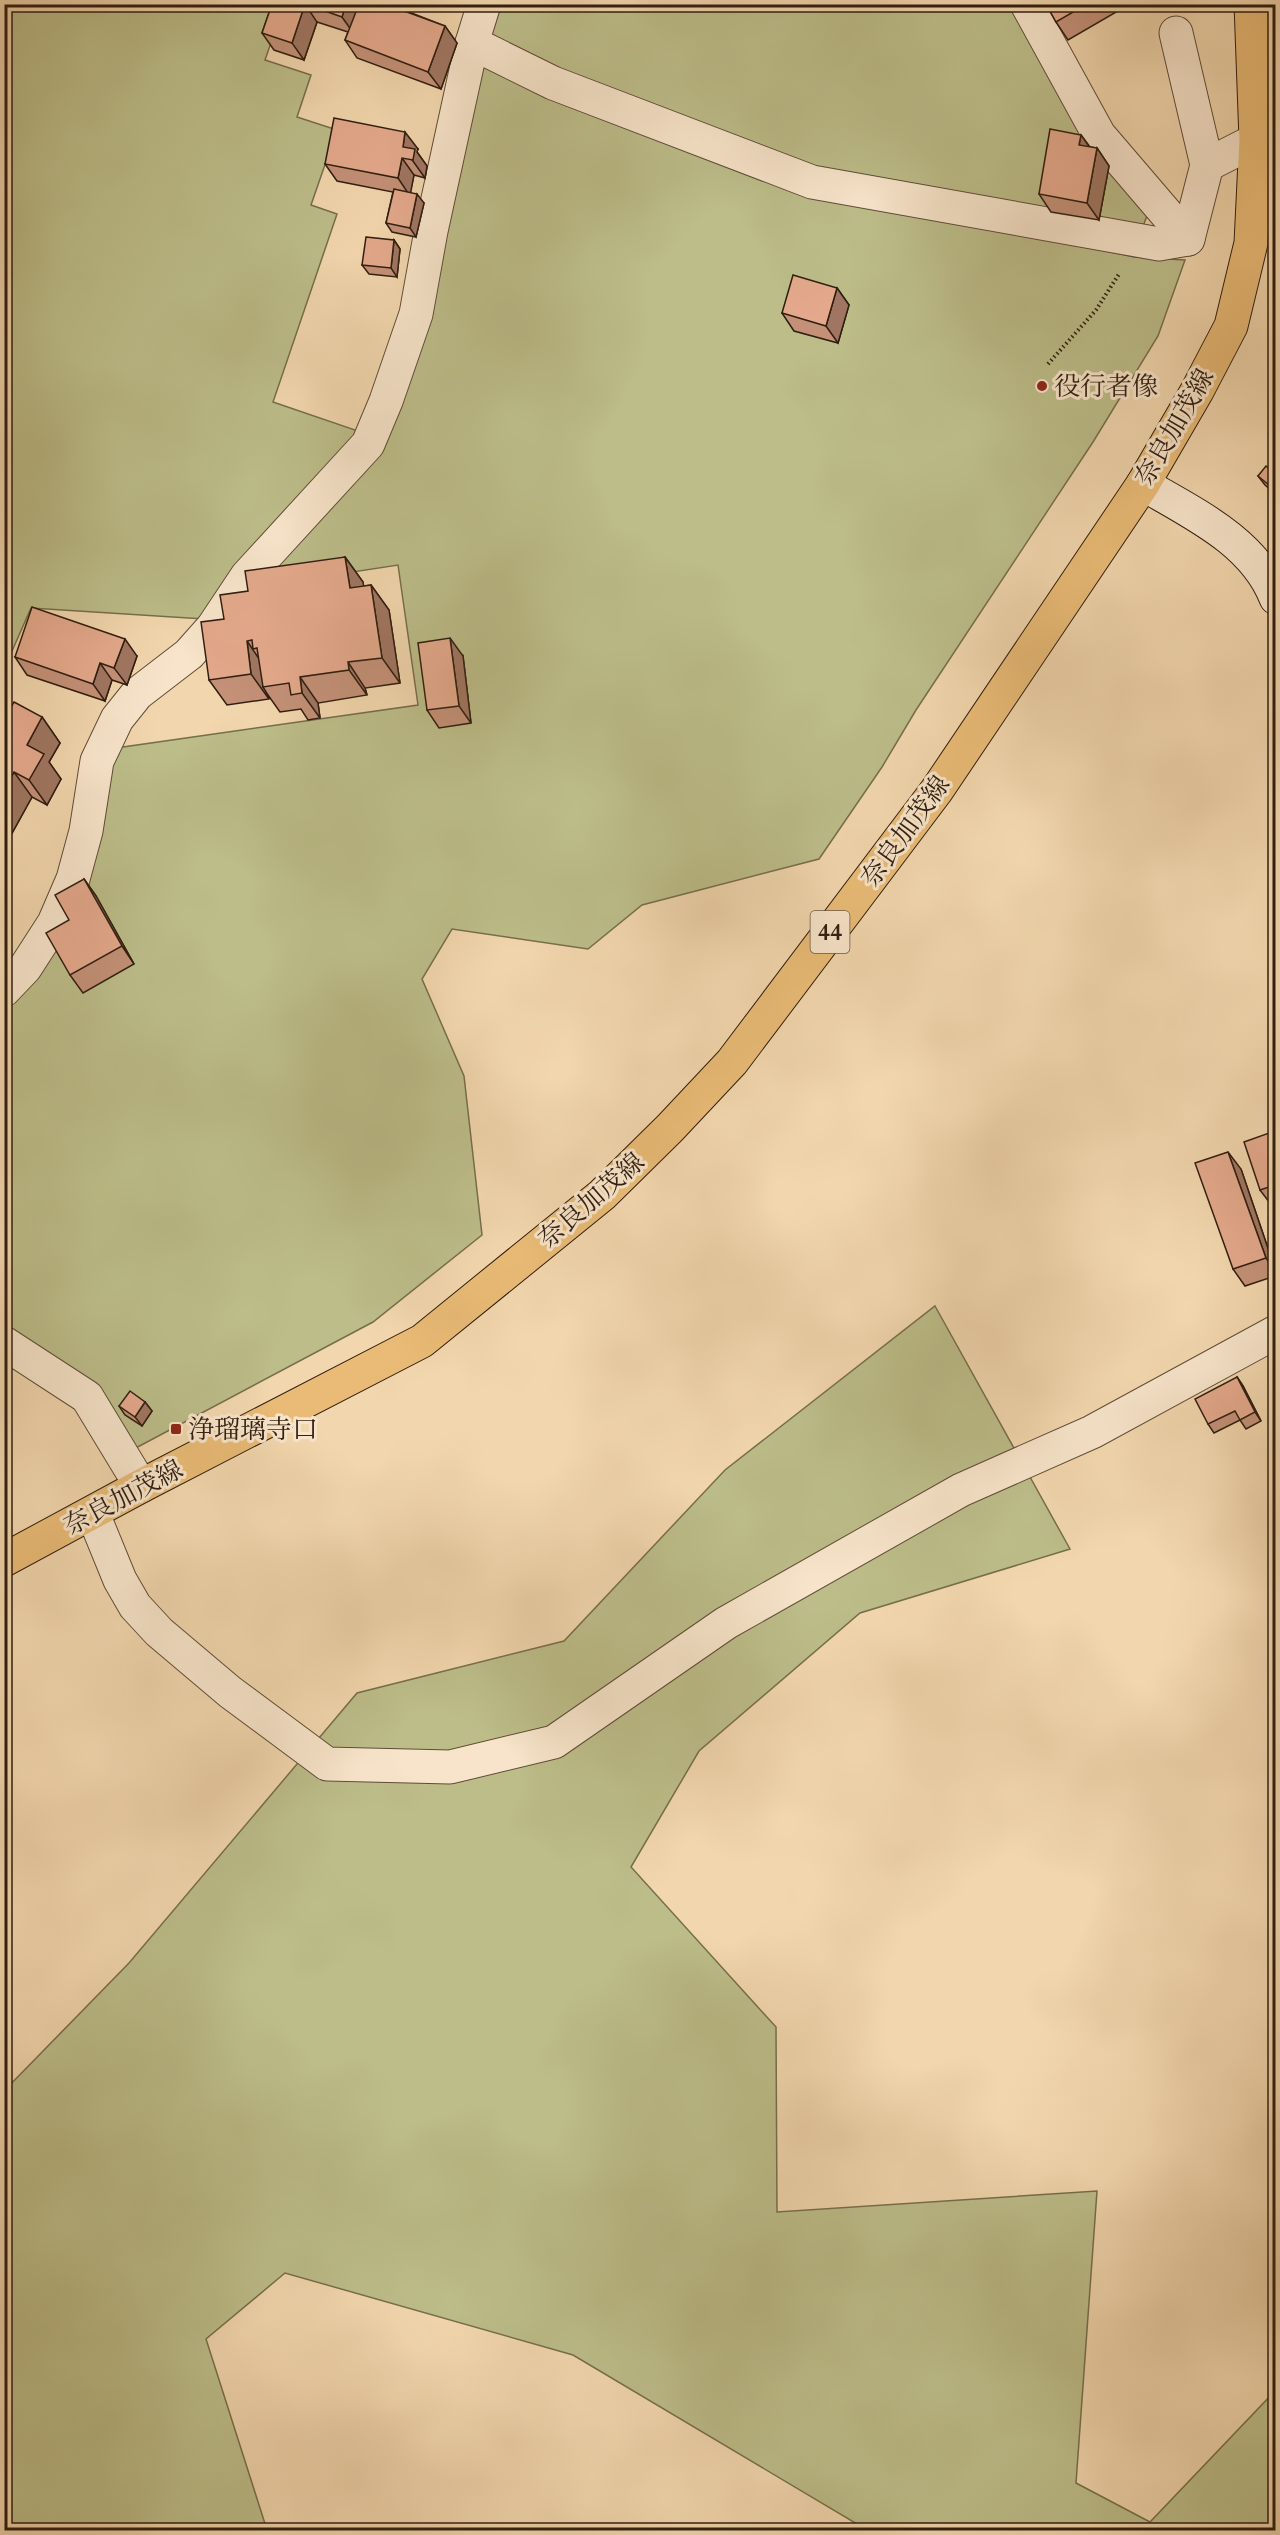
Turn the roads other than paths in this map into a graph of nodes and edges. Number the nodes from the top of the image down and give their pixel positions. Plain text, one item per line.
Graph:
1 (484, 4) edge
2 (1027, 4) edge
3 (1251, 4) edge
4 (1176, 33) dead end
5 (472, 43) junction
6 (1256, 140) junction
7 (1207, 165) junction
8 (1188, 239) junction
9 (1143, 484) junction
10 (1275, 598) edge
11 (4, 990) edge
12 (1275, 1332) edge
13 (4, 1343) edge
14 (141, 1486) junction
15 (93, 1514) junction
16 (4, 1560) edge

1 - 5 street
2 - 8 street
3 - 6 main road, 奈良加茂線 / 44
4 - 7 street
5 - 8 street
5 - 11 street
6 - 7 street
6 - 9 main road, 奈良加茂線 / 44
7 - 8 street
9 - 10 street
9 - 14 main road, 奈良加茂線 / 44
12 - 15 street
13 - 14 street
14 - 15 main road, 奈良加茂線 / 44
15 - 16 main road, 奈良加茂線 / 44

